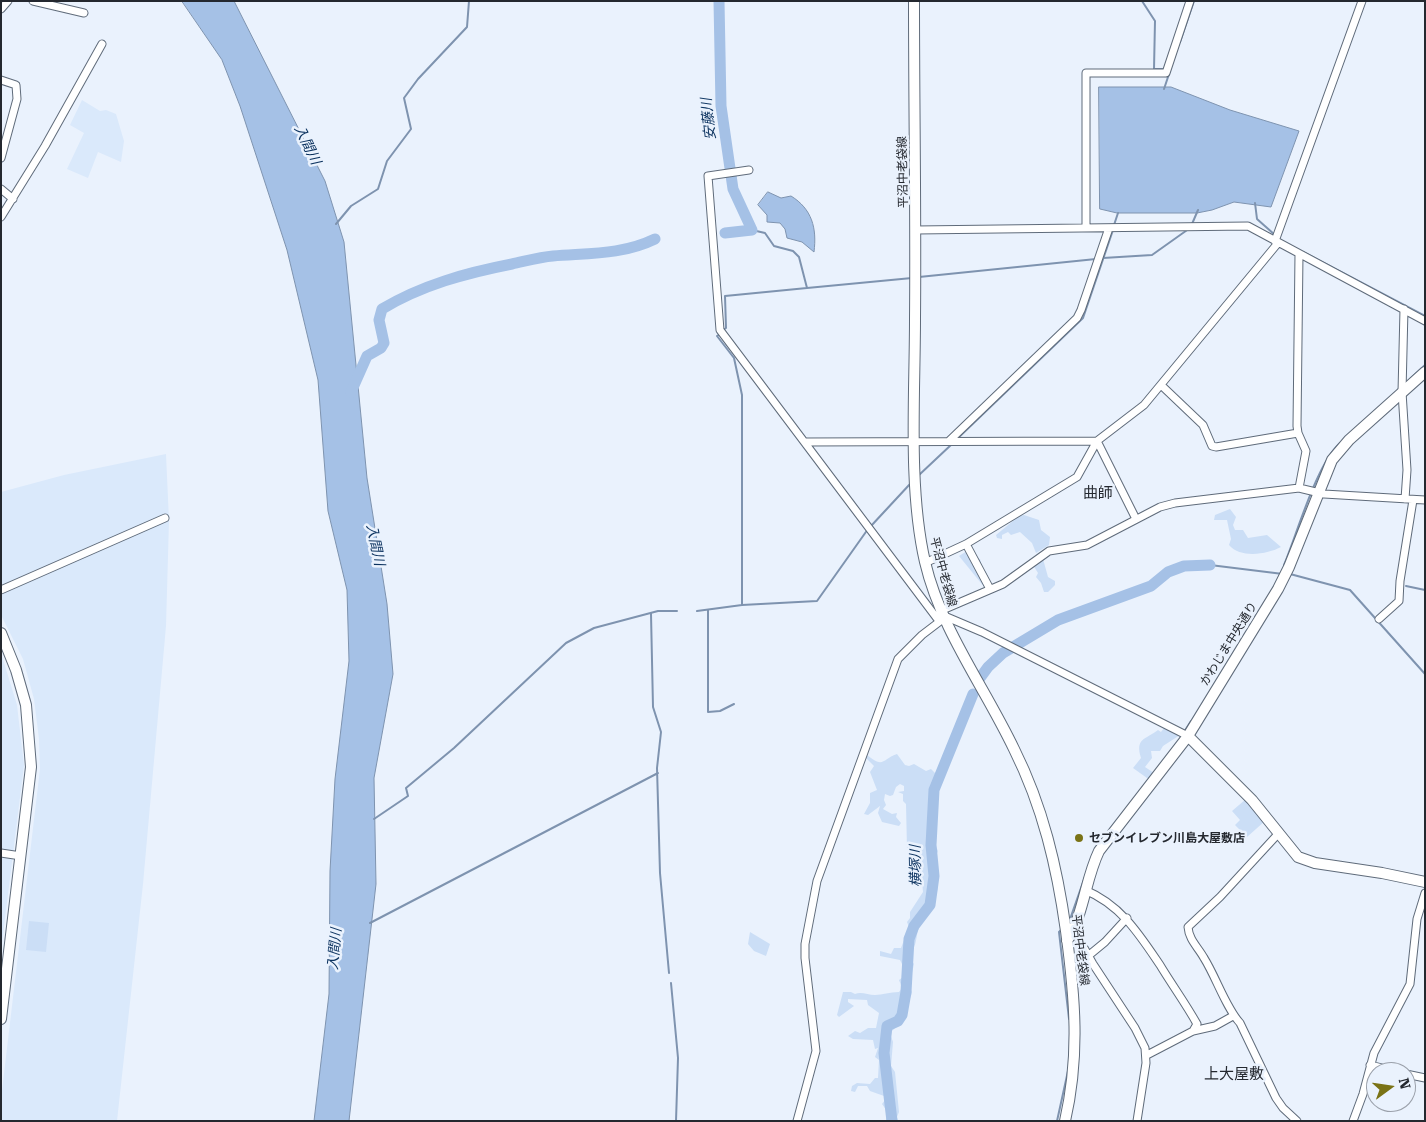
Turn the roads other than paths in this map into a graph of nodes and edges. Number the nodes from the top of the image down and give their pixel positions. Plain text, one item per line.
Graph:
1 (8, 1) edge
2 (33, 1) edge
3 (914, 1) edge
4 (1190, 1) edge
5 (1362, 1) edge
6 (1, 9) edge
7 (84, 13) dead end
8 (102, 44) dead end
9 (1, 80) edge
10 (1, 158) edge
11 (749, 170) dead end
12 (1, 189) edge
13 (13, 199) junction
14 (1, 217) edge
15 (1086, 228) junction
16 (1109, 228) junction
17 (916, 230) junction
18 (1277, 242) junction
19 (1299, 254) junction
20 (1404, 310) junction
21 (1425, 321) edge
22 (1425, 372) edge
23 (1161, 384) junction
24 (1402, 392) junction
25 (1298, 434) junction
26 (1097, 440) junction
27 (914, 441) junction
28 (949, 441) junction
29 (805, 442) junction
30 (1299, 488) junction
31 (1317, 493) junction
32 (1405, 499) junction
33 (1413, 500) junction
34 (1425, 500) edge
35 (165, 518) dead end
36 (1136, 519) junction
37 (966, 544) junction
38 (925, 563) junction
39 (990, 589) junction
40 (1, 590) edge
41 (941, 616) junction
42 (1379, 619) dead end
43 (1, 633) edge
44 (1188, 736) junction
45 (1278, 834) junction
46 (1, 853) edge
47 (21, 856) junction
48 (1425, 882) edge
49 (1085, 890) junction
50 (1425, 893) edge
51 (1127, 918) junction
52 (1074, 930) junction
53 (1067, 941) junction
54 (1088, 956) junction
55 (1233, 1016) junction
56 (1, 1018) edge
57 (1193, 1031) junction
58 (1147, 1056) junction
59 (1371, 1062) edge
60 (1366, 1082) edge
61 (797, 1121) edge
62 (1065, 1121) edge
63 (1137, 1121) edge
64 (1297, 1121) edge
65 (1352, 1121) edge

1 - 6 street
2 - 7 street
3 - 17 street, 平沼中老袋線
4 - 15 street
5 - 18 street
8 - 13 street
9 - 10 street
11 - 29 street
12 - 13 street
13 - 14 street
15 - 16 street
15 - 17 street
16 - 18 street
16 - 28 street
17 - 27 street, 平沼中老袋線
18 - 19 street
18 - 23 street
19 - 20 street
19 - 25 street
20 - 21 street
20 - 24 street
22 - 24 street, かわじま中央通り
23 - 25 street
23 - 26 street
24 - 31 street, かわじま中央通り
24 - 32 street
25 - 30 street
26 - 28 street
26 - 36 street
26 - 37 street
27 - 28 street
27 - 29 street
27 - 38 street, 平沼中老袋線
29 - 41 street
30 - 31 street
30 - 36 street
31 - 32 street
31 - 44 street, かわじま中央通り
32 - 33 street
33 - 34 street
33 - 42 street
35 - 40 street
36 - 39 street
37 - 38 street
37 - 39 street
38 - 41 street, 平沼中老袋線
39 - 41 street
41 - 44 street
41 - 53 street, 平沼中老袋線
41 - 61 street
43 - 47 street
44 - 45 street
44 - 49 street, かわじま中央通り
45 - 48 street
45 - 55 street
46 - 47 street
47 - 56 street
49 - 51 street
49 - 52 street, かわじま中央通り
50 - 59 street
51 - 54 street
51 - 57 street
52 - 53 street, かわじま中央通り
52 - 54 street
53 - 62 street, 平沼中老袋線
54 - 58 street
55 - 57 street
55 - 64 street
57 - 58 street
58 - 63 street
60 - 65 street

